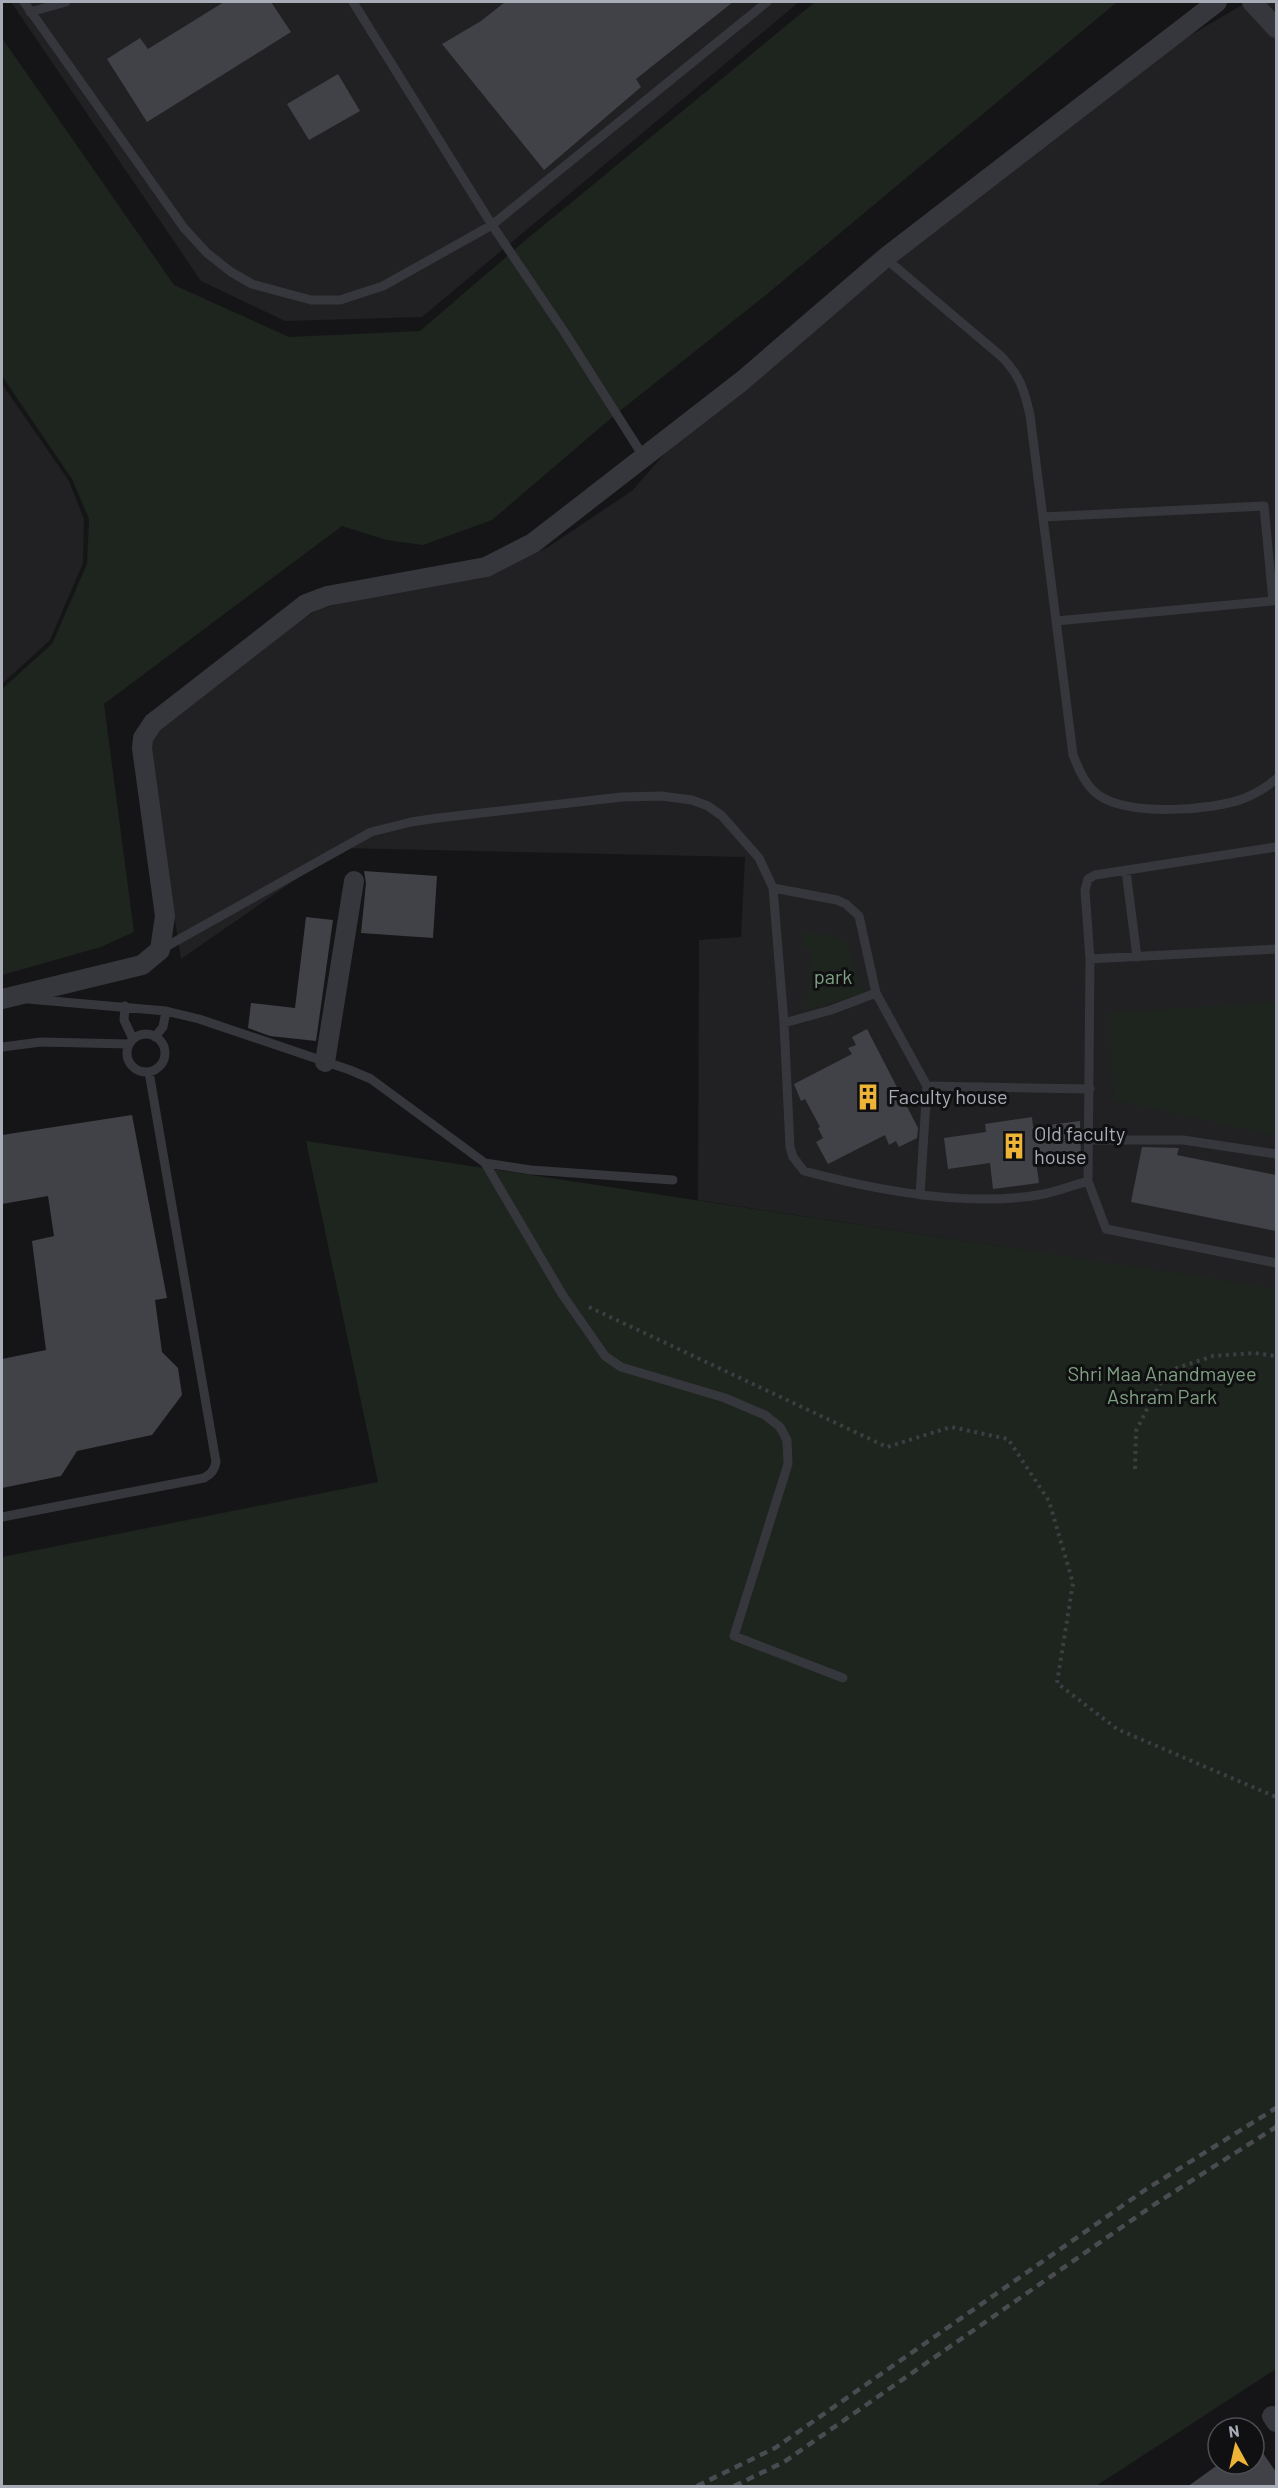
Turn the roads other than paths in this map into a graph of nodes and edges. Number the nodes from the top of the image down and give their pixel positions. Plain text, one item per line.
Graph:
1 (24, 2) edge
2 (66, 2) edge
3 (353, 2) edge
4 (766, 2) edge
5 (1217, 2) edge
6 (1252, 2) edge
7 (30, 12) junction
8 (1276, 28) edge
9 (492, 225) junction
10 (885, 258) junction
11 (645, 459) junction
12 (1043, 517) junction
13 (1056, 621) junction
14 (1276, 779) edge
15 (1276, 847) edge
16 (1126, 870) junction
17 (354, 881) dead end
18 (773, 888) junction
19 (1276, 949) edge
20 (160, 950) junction
21 (1137, 957) junction
22 (1090, 959) junction
23 (876, 993) junction
24 (5, 999) edge
25 (125, 1006) junction
26 (166, 1011) junction
27 (784, 1023) junction
28 (155, 1036) junction
29 (131, 1042) junction
30 (2, 1047) edge
31 (326, 1062) junction
32 (148, 1072) junction
33 (927, 1086) junction
34 (1090, 1089) junction
35 (1088, 1140) junction
36 (1276, 1154) edge
37 (485, 1163) junction
38 (673, 1180) dead end
39 (1088, 1181) junction
40 (920, 1195) junction
41 (1276, 1263) edge
42 (2, 1517) edge
43 (843, 1678) dead end

1 - 7 lane
2 - 7 lane
3 - 9 lane
4 - 9 lane
5 - 10 street
6 - 8 street
7 - 9 lane
9 - 11 lane
10 - 11 street
10 - 12 lane
11 - 20 street
12 - 13 lane
12 - 13 lane
13 - 14 lane
15 - 16 lane
16 - 21 lane
16 - 22 lane
17 - 31 street
18 - 20 lane
18 - 23 lane
18 - 27 lane
19 - 21 lane
20 - 24 street
21 - 22 lane
22 - 34 lane
23 - 27 lane
23 - 33 lane
24 - 25 lane
25 - 26 lane
25 - 29 lane
26 - 28 lane
26 - 31 lane
27 - 40 lane
28 - 29 lane
28 - 32 lane
29 - 30 lane
29 - 32 lane
31 - 37 lane
32 - 42 lane
33 - 34 lane
33 - 40 lane
34 - 35 lane
35 - 36 lane
35 - 39 lane
37 - 38 lane
37 - 43 lane
39 - 40 lane
39 - 41 lane

